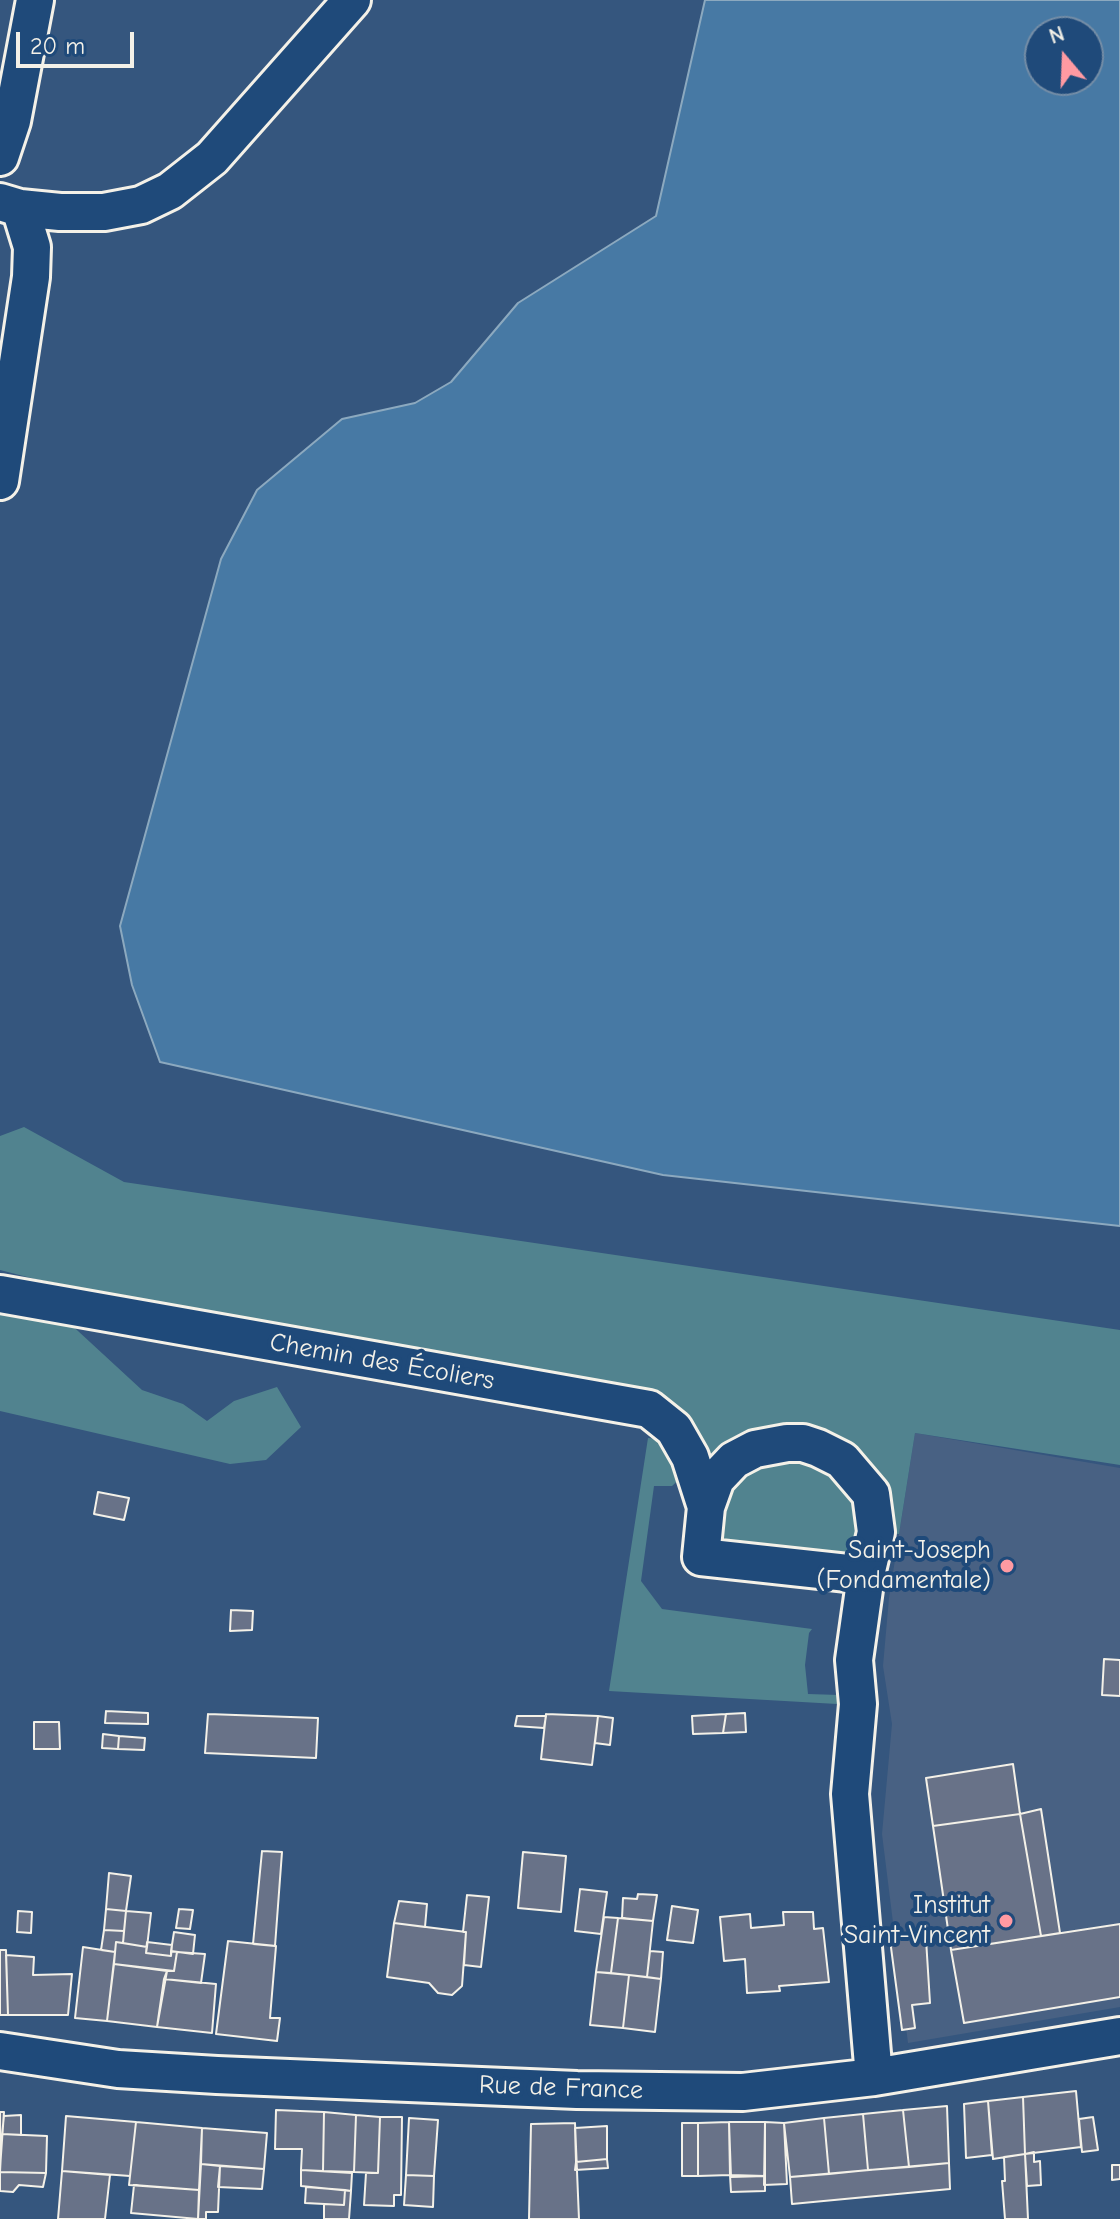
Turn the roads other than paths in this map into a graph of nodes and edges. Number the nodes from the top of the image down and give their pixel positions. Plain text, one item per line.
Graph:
1 (35, 0) edge
2 (352, 0) edge
3 (0, 157) edge
4 (10, 205) edge
5 (0, 481) edge
6 (0, 1294) edge
7 (706, 1507) junction
8 (866, 1575) junction
9 (1120, 2036) edge
10 (0, 2051) edge
11 (874, 2077) junction

1 - 3 street
2 - 4 street
4 - 5 street
6 - 7 street, Chemin des Écoliers
7 - 8 street, Chemin des Écoliers
7 - 8 street, Chemin des Écoliers
8 - 11 street, Chemin des Écoliers
9 - 11 street, Rue de France
10 - 11 street, Rue de France

